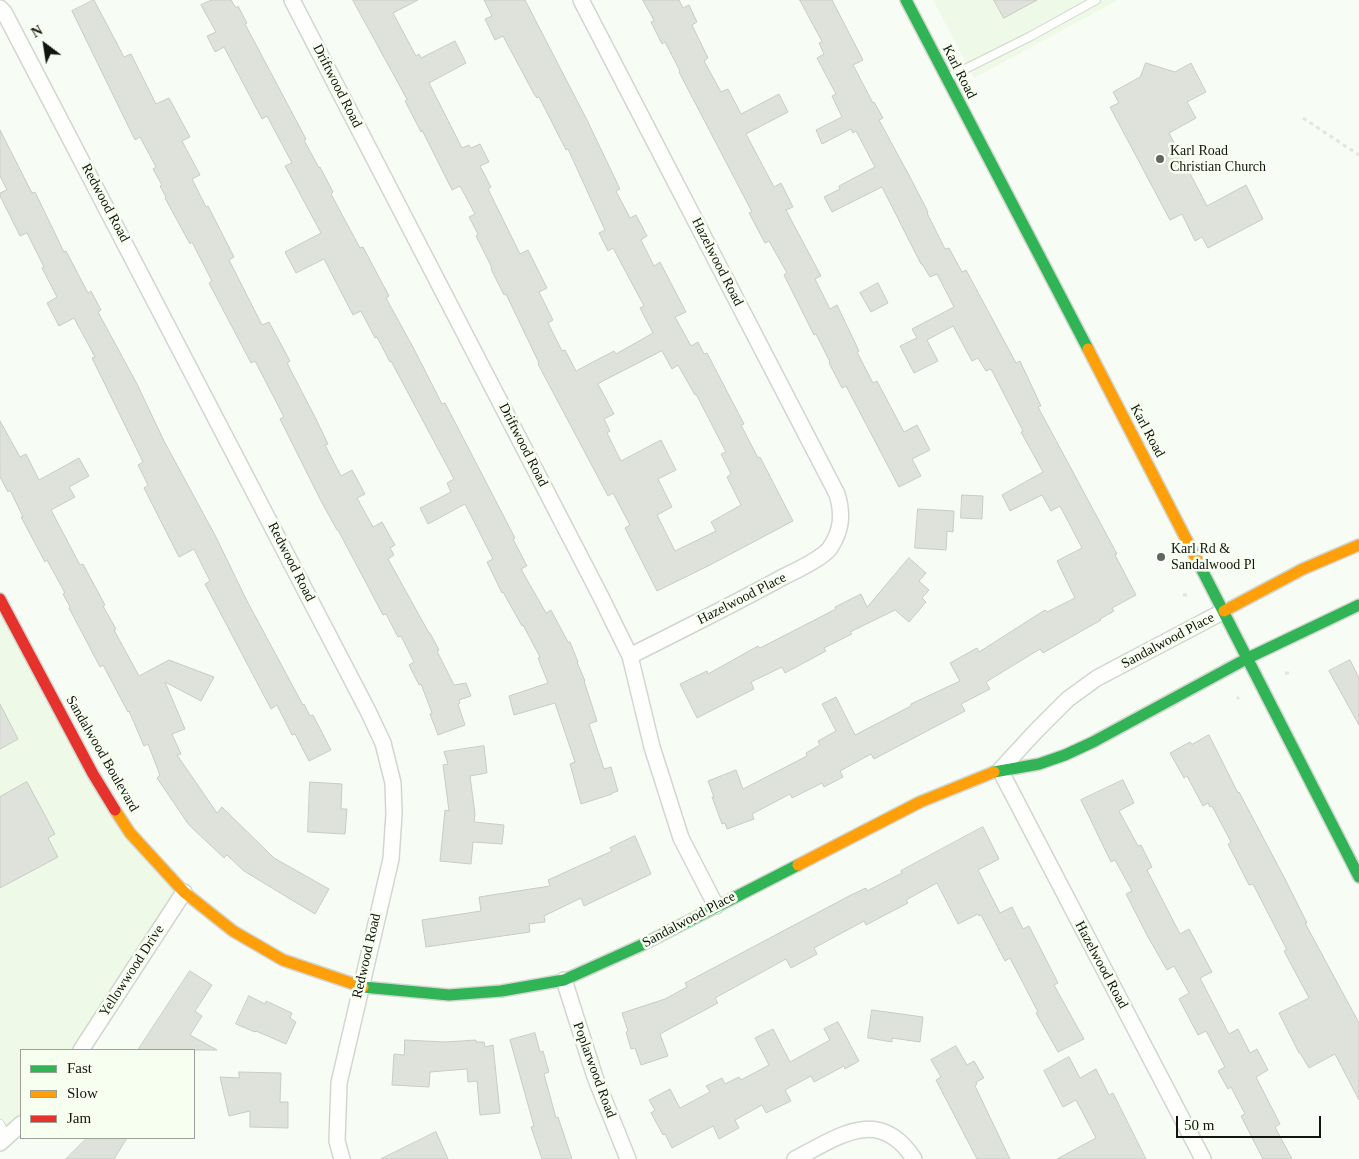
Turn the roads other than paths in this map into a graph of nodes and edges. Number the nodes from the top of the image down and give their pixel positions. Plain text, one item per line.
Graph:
1 (292, 0) edge
2 (582, 0) edge
3 (906, 0) edge
4 (1075, 0) edge
5 (1096, 0) edge
6 (0, 8) edge
7 (1079, 9) junction
8 (946, 79) junction
9 (840, 527) joint
10 (1359, 544) edge
11 (0, 600) edge
12 (1359, 605) edge
13 (1224, 611) junction
14 (630, 656) junction
15 (1248, 658) junction
16 (1000, 770) junction
17 (1359, 877) edge
18 (184, 892) junction
19 (716, 906) junction
20 (564, 980) junction
21 (360, 987) junction
22 (82, 1049) edge
23 (20, 1125) edge
24 (2, 1135) edge
25 (342, 1159) edge
26 (628, 1159) edge
27 (795, 1159) edge
28 (914, 1159) edge
29 (1203, 1159) edge

1 - 14 street, Driftwood Road
2 - 9 street, Hazelwood Road
3 - 8 street, Karl Road
4 - 7 lane
5 - 7 lane
6 - 21 street, Redwood Road
7 - 8 lane
8 - 13 street, Karl Road
9 - 14 street, Hazelwood Place
10 - 13 street, Sandalwood Place
11 - 18 street, Sandalwood Boulevard
12 - 15 street, Sandalwood Place
13 - 15 street, Karl Road
13 - 16 street, Sandalwood Place
14 - 19 street, Driftwood Road
15 - 16 street, Sandalwood Place
15 - 17 street, Karl Road
16 - 19 street, Sandalwood Place
16 - 29 street, Hazelwood Road
18 - 21 street, Sandalwood Boulevard
18 - 22 street, Yellowwood Drive
19 - 20 street, Sandalwood Place
20 - 21 street, Sandalwood Place
20 - 26 street, Poplarwood Road
21 - 25 street, Redwood Road
23 - 24 street
27 - 28 street

